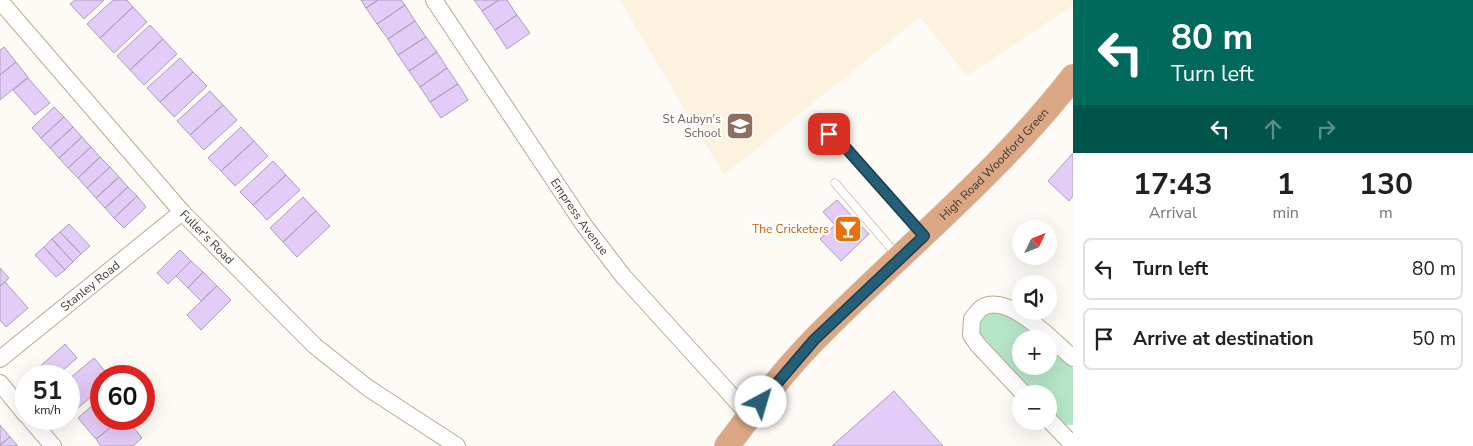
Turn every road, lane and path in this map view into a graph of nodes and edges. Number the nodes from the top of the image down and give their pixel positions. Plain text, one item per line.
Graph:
1 (434, 0) edge
2 (0, 1) edge
3 (1073, 77) edge
4 (814, 142) dead end
5 (835, 182) dead end
6 (182, 212) junction
7 (924, 236) junction
8 (900, 259) junction
9 (1073, 358) edge
10 (0, 359) edge
11 (0, 383) edge
12 (1016, 385) edge
13 (15, 401) edge
14 (750, 416) junction
15 (1057, 428) edge
16 (39, 430) edge
17 (433, 440) edge
18 (1073, 445) edge
19 (53, 446) edge
20 (457, 446) edge
21 (727, 446) edge

1 - 14 street, Empress Avenue
2 - 6 street, Fuller's Road
3 - 7 main road, High Road Woodford Green
4 - 7 lane
5 - 8 lane
6 - 10 street, Stanley Road
6 - 17 street, Fuller's Road
7 - 8 main road, High Road Woodford Green
8 - 14 main road, High Road Woodford Green
9 - 12 street
11 - 13 street
14 - 21 main road, High Road Woodford Green
15 - 18 street
16 - 19 street
17 - 20 street, Fuller's Road

